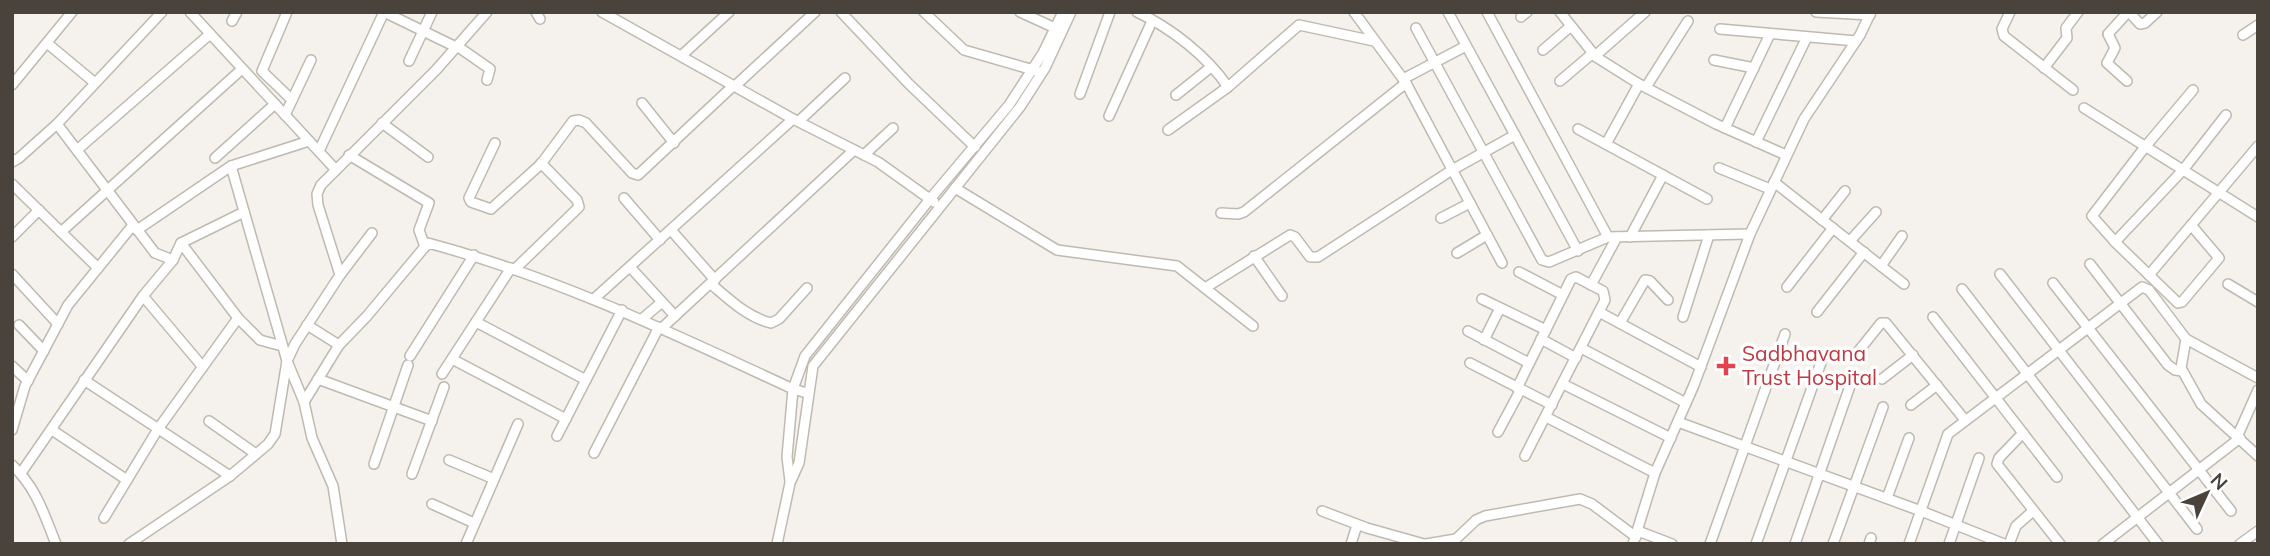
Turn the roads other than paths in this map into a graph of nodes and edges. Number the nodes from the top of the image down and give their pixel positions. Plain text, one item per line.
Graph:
1 (72, 12) edge
2 (162, 12) edge
3 (287, 12) edge
4 (384, 12) edge
5 (432, 12) edge
6 (487, 12) edge
7 (602, 12) edge
8 (729, 12) edge
9 (815, 12) edge
10 (841, 12) edge
11 (924, 12) edge
12 (1020, 12) edge
13 (1063, 12) edge
14 (1071, 12) edge
15 (1110, 12) edge
16 (1137, 12) edge
17 (1354, 12) edge
18 (1448, 12) edge
19 (1487, 12) edge
20 (1560, 12) edge
21 (1645, 12) edge
22 (1816, 12) edge
23 (2010, 12) edge
24 (2078, 12) edge
25 (2129, 12) edge
26 (2157, 12) edge
27 (191, 13) edge
28 (1870, 14) edge
29 (1152, 21) junction
30 (1688, 21) dead end
31 (2258, 25) edge
32 (1571, 26) junction
33 (1055, 28) junction
34 (1416, 28) dead end
35 (1720, 29) dead end
36 (424, 32) junction
37 (210, 34) junction
38 (1770, 34) junction
39 (2243, 35) dead end
40 (1807, 37) junction
41 (1374, 41) junction
42 (1856, 41) junction
43 (47, 43) junction
44 (1466, 46) junction
45 (457, 47) junction
46 (1542, 50) dead end
47 (1594, 54) junction
48 (681, 56) junction
49 (311, 60) dead end
50 (1714, 60) dead end
51 (409, 61) dead end
52 (1434, 62) junction
53 (1211, 67) junction
54 (1754, 68) junction
55 (2044, 68) junction
56 (242, 69) junction
57 (1037, 71) junction
58 (845, 78) dead end
59 (486, 80) dead end
60 (1404, 81) junction
61 (2127, 81) dead end
62 (1560, 82) dead end
63 (95, 83) junction
64 (12, 85) edge
65 (1643, 85) junction
66 (734, 86) junction
67 (1228, 87) junction
68 (2073, 90) dead end
69 (2193, 90) dead end
70 (1080, 94) dead end
71 (1176, 95) dead end
72 (292, 100) junction
73 (642, 103) dead end
74 (275, 104) junction
75 (2084, 108) dead end
76 (285, 115) junction
77 (2226, 115) dead end
78 (1109, 116) dead end
79 (796, 120) junction
80 (382, 123) junction
81 (57, 124) junction
82 (893, 128) dead end
83 (1725, 128) junction
84 (1578, 129) dead end
85 (1168, 130) dead end
86 (1515, 135) junction
87 (309, 141) junction
88 (1756, 142) junction
89 (495, 143) dead end
90 (674, 143) junction
91 (1606, 144) junction
92 (2145, 146) junction
93 (2258, 146) edge
94 (975, 147) junction
95 (77, 150) junction
96 (854, 150) junction
97 (319, 151) junction
98 (1483, 153) junction
99 (349, 155) junction
100 (864, 155) junction
101 (1786, 155) junction
102 (428, 157) dead end
103 (215, 158) dead end
104 (12, 162) edge
105 (541, 163) junction
106 (231, 166) junction
107 (1719, 168) dead end
108 (336, 170) junction
109 (1452, 170) junction
110 (2183, 170) junction
111 (1662, 175) junction
112 (12, 184) edge
113 (1772, 186) junction
114 (955, 188) junction
115 (107, 190) junction
116 (1845, 191) dead end
117 (2218, 192) junction
118 (624, 198) dead end
119 (1707, 199) dead end
120 (930, 200) junction
121 (1470, 203) junction
122 (941, 206) junction
123 (39, 210) junction
124 (244, 212) junction
125 (1876, 212) dead end
126 (1221, 213) dead end
127 (2258, 217) edge
128 (1441, 218) dead end
129 (1822, 220) junction
130 (2190, 225) junction
131 (135, 227) junction
132 (1833, 228) junction
133 (671, 230) junction
134 (61, 232) junction
135 (372, 233) dead end
136 (1750, 234) junction
137 (1487, 235) junction
138 (1709, 235) junction
139 (1902, 236) dead end
140 (12, 237) edge
141 (1613, 237) junction
142 (1630, 237) junction
143 (660, 240) junction
144 (1850, 241) junction
145 (2115, 242) junction
146 (181, 243) junction
147 (425, 247) junction
148 (1578, 251) junction
149 (1864, 252) junction
150 (1457, 253) dead end
151 (474, 255) junction
152 (1255, 257) junction
153 (173, 260) junction
154 (1502, 263) dead end
155 (2090, 264) dead end
156 (1881, 266) junction
157 (630, 267) junction
158 (98, 268) junction
159 (513, 268) junction
160 (1519, 272) dead end
161 (12, 274) edge
162 (2000, 274) dead end
163 (340, 275) junction
164 (2149, 275) junction
165 (713, 282) junction
166 (2053, 283) dead end
167 (1904, 284) dead end
168 (2228, 284) dead end
169 (1591, 285) junction
170 (1787, 287) dead end
171 (807, 288) dead end
172 (1205, 288) junction
173 (1962, 289) dead end
174 (1563, 295) junction
175 (143, 296) junction
176 (1282, 296) dead end
177 (595, 299) junction
178 (1482, 299) dead end
179 (1668, 300) dead end
180 (662, 302) junction
181 (2258, 302) edge
182 (2121, 304) junction
183 (1500, 308) junction
184 (622, 310) junction
185 (1599, 312) junction
186 (1817, 312) dead end
187 (675, 316) junction
188 (1683, 317) dead end
189 (1933, 317) dead end
190 (238, 318) junction
191 (642, 319) junction
192 (476, 322) junction
193 (1620, 323) junction
194 (58, 324) junction
195 (19, 325) dead end
196 (307, 325) junction
197 (1252, 326) dead end
198 (661, 328) junction
199 (2088, 328) junction
200 (1468, 331) dead end
201 (1785, 334) dead end
202 (1544, 335) junction
203 (2186, 339) junction
204 (1484, 340) junction
205 (339, 345) junction
206 (282, 346) junction
207 (1581, 348) junction
208 (44, 351) junction
209 (2057, 351) junction
210 (1857, 353) dead end
211 (1913, 355) junction
212 (1823, 357) dead end
213 (1576, 358) junction
214 (452, 359) junction
215 (287, 361) junction
216 (1470, 363) dead end
217 (1529, 363) junction
218 (12, 366) edge
219 (202, 366) junction
220 (1702, 366) junction
221 (2182, 371) junction
222 (442, 374) dead end
223 (2026, 374) junction
224 (2258, 378) edge
225 (318, 379) junction
226 (1882, 379) dead end
227 (84, 380) junction
228 (586, 380) junction
229 (28, 381) junction
230 (1851, 383) dead end
231 (1563, 384) junction
232 (1937, 385) junction
233 (444, 387) dead end
234 (1519, 388) junction
235 (793, 390) junction
236 (2258, 390) edge
237 (807, 393) junction
238 (1996, 397) junction
239 (304, 402) junction
240 (1686, 403) junction
241 (1552, 405) junction
242 (1910, 405) dead end
243 (394, 407) junction
244 (1883, 407) dead end
245 (1546, 417) junction
246 (566, 419) junction
247 (1965, 420) junction
248 (209, 421) dead end
249 (432, 421) junction
250 (1678, 422) junction
251 (518, 424) dead end
252 (13, 426) edge
253 (158, 429) junction
254 (52, 430) junction
255 (1498, 432) dead end
256 (2023, 433) junction
257 (557, 436) dead end
258 (2239, 437) junction
259 (1671, 438) junction
260 (1909, 438) dead end
261 (1745, 447) junction
262 (594, 453) dead end
263 (256, 454) junction
264 (1525, 456) dead end
265 (2258, 456) edge
266 (1979, 458) dead end
267 (449, 460) dead end
268 (1785, 461) junction
269 (12, 464) edge
270 (374, 464) dead end
271 (2199, 470) junction
272 (21, 473) junction
273 (1656, 473) junction
274 (412, 474) dead end
275 (1820, 474) junction
276 (230, 476) junction
277 (2057, 477) dead end
278 (494, 479) junction
279 (127, 480) junction
280 (790, 483) junction
281 (1854, 486) junction
282 (2170, 492) junction
283 (1887, 498) junction
284 (432, 504) dead end
285 (1322, 510) dead end
286 (1921, 511) junction
287 (2033, 511) junction
288 (2231, 511) dead end
289 (2138, 517) junction
290 (104, 518) dead end
291 (474, 523) junction
292 (1357, 525) junction
293 (1956, 525) junction
294 (2197, 529) dead end
295 (2258, 531) edge
296 (1635, 537) edge
297 (2106, 543) edge
298 (56, 544) edge
299 (129, 544) edge
300 (342, 544) edge
301 (466, 544) edge
302 (777, 544) edge
303 (1351, 544) edge
304 (1425, 544) edge
305 (1672, 544) edge
306 (1710, 544) edge
307 (1756, 544) edge
308 (1795, 544) edge
309 (1833, 544) edge
310 (1909, 544) edge
311 (1949, 544) edge
312 (2007, 544) edge
313 (2060, 544) edge
314 (2158, 544) edge
315 (2240, 544) edge

1 - 43 street
2 - 63 street
3 - 72 street
4 - 36 street
4 - 97 street
5 - 36 street
6 - 45 street
7 - 48 street
8 - 48 street
9 - 66 street
10 - 94 street
11 - 57 street
12 - 33 street
13 - 33 street
14 - 57 street
15 - 70 street
16 - 29 street
17 - 41 street
18 - 44 street
19 - 141 street
20 - 32 street
21 - 47 street
22 - 28 street
23 - 55 street
24 - 55 street
25 - 26 street
25 - 61 street
27 - 37 street
28 - 42 street
29 - 53 street
29 - 78 street
30 - 65 street
31 - 39 street
32 - 46 street
32 - 47 street
33 - 57 street
34 - 52 street
35 - 38 street
36 - 45 street
36 - 51 street
37 - 56 street
37 - 95 street
38 - 40 street
38 - 54 street
40 - 42 street
40 - 88 street
41 - 60 street
41 - 67 street
42 - 101 street
43 - 63 street
43 - 64 street
44 - 52 street
44 - 86 street
45 - 59 street
45 - 80 street
47 - 62 street
47 - 65 street
48 - 66 street
49 - 72 street
50 - 54 street
52 - 60 street
52 - 98 street
53 - 67 street
53 - 71 street
54 - 83 street
55 - 68 street
56 - 74 street
56 - 115 street
57 - 94 street
57 - 114 street
58 - 79 street
60 - 109 street
60 - 126 street
63 - 81 street
65 - 83 street
65 - 91 street
66 - 79 street
66 - 90 street
67 - 85 street
69 - 92 street
72 - 76 street
73 - 90 street
74 - 76 street
74 - 103 street
75 - 92 street
76 - 87 street
77 - 110 street
79 - 96 street
79 - 133 street
80 - 99 street
80 - 102 street
81 - 95 street
81 - 104 street
82 - 100 street
83 - 88 street
84 - 91 street
86 - 98 street
86 - 148 street
87 - 97 street
87 - 106 street
88 - 101 street
89 - 105 street
90 - 105 street
91 - 111 street
92 - 110 street
92 - 145 street
93 - 117 street
94 - 120 street
95 - 115 street
96 - 100 street
96 - 165 street
97 - 108 street
98 - 109 street
98 - 148 street
99 - 108 street
99 - 147 street
100 - 120 street
101 - 113 street
105 - 159 street
106 - 124 street
106 - 131 street
107 - 113 street
108 - 163 street
109 - 121 street
109 - 152 street
110 - 117 street
110 - 145 street
111 - 119 street
111 - 142 street
112 - 123 street
113 - 129 street
113 - 136 street
114 - 122 street
114 - 172 street
115 - 131 street
115 - 134 street
116 - 129 street
117 - 127 street
117 - 130 street
118 - 143 street
120 - 122 street
120 - 235 street
121 - 128 street
121 - 137 street
122 - 237 street
123 - 134 street
123 - 140 street
124 - 146 street
124 - 206 street
125 - 144 street
129 - 132 street
130 - 164 street
130 - 164 street
131 - 153 street
131 - 158 street
132 - 144 street
132 - 170 street
133 - 143 street
133 - 165 street
134 - 158 street
135 - 163 street
136 - 138 street
136 - 220 street
137 - 150 street
137 - 154 street
138 - 142 street
138 - 188 street
139 - 156 street
141 - 142 street
141 - 148 street
141 - 169 street
143 - 157 street
144 - 149 street
145 - 164 street
146 - 153 street
146 - 190 street
147 - 151 street
147 - 205 street
149 - 156 street
149 - 186 street
151 - 159 street
151 - 243 street
152 - 172 street
152 - 176 street
153 - 175 street
155 - 182 street
156 - 167 street
157 - 177 street
157 - 180 street
158 - 194 street
159 - 177 street
159 - 192 street
160 - 174 street
161 - 194 street
162 - 209 street
163 - 196 street
165 - 171 street
165 - 187 street
166 - 199 street
168 - 181 street
169 - 174 street
169 - 185 street
172 - 197 street
173 - 223 street
174 - 202 street
175 - 219 street
175 - 227 street
177 - 184 street
178 - 183 street
179 - 193 street
180 - 187 street
180 - 191 street
182 - 199 street
182 - 203 street
182 - 221 street
183 - 202 street
183 - 204 street
184 - 191 street
184 - 228 street
185 - 193 street
185 - 207 street
187 - 198 street
189 - 238 street
190 - 206 street
190 - 219 street
191 - 198 street
192 - 214 street
192 - 228 street
193 - 220 street
194 - 208 street
195 - 208 street
196 - 205 street
196 - 215 street
198 - 235 street
198 - 262 street
199 - 209 street
199 - 271 street
200 - 204 street
201 - 261 street
202 - 213 street
202 - 217 street
203 - 221 street
203 - 224 street
204 - 217 street
205 - 225 street
206 - 215 street
207 - 213 street
207 - 240 street
208 - 229 street
209 - 223 street
209 - 282 street
210 - 211 street
211 - 226 street
211 - 232 street
212 - 268 street
213 - 231 street
214 - 222 street
214 - 246 street
215 - 239 street
215 - 263 street
216 - 234 street
217 - 234 street
218 - 229 street
219 - 253 street
220 - 240 street
221 - 258 street
223 - 238 street
223 - 289 street
225 - 239 street
225 - 243 street
227 - 253 street
227 - 254 street
228 - 246 street
229 - 252 street
230 - 275 street
231 - 241 street
231 - 259 street
232 - 242 street
232 - 247 street
233 - 249 street
234 - 241 street
234 - 255 street
235 - 237 street
235 - 280 street
236 - 258 street
237 - 280 street
238 - 247 street
238 - 256 street
239 - 300 street
240 - 250 street
241 - 245 street
243 - 249 street
243 - 270 street
244 - 281 street
245 - 264 street
245 - 273 street
246 - 257 street
247 - 286 street
248 - 263 street
249 - 274 street
250 - 259 street
250 - 261 street
251 - 278 street
253 - 276 street
253 - 279 street
254 - 272 street
254 - 279 street
256 - 277 street
256 - 287 street
258 - 265 street
258 - 271 street
259 - 273 street
260 - 283 street
261 - 268 street
261 - 306 street
263 - 276 street
266 - 293 street
267 - 278 street
268 - 275 street
268 - 307 street
269 - 272 street
271 - 282 street
271 - 288 street
272 - 298 street
273 - 296 street
275 - 281 street
275 - 308 street
276 - 299 street
278 - 291 street
279 - 290 street
280 - 302 street
281 - 283 street
281 - 309 street
282 - 289 street
282 - 294 street
283 - 286 street
284 - 291 street
285 - 292 street
286 - 293 street
286 - 310 street
287 - 312 street
287 - 313 street
289 - 297 street
289 - 314 street
291 - 301 street
292 - 303 street
292 - 304 street
293 - 311 street
293 - 312 street
295 - 315 street
296 - 304 street
296 - 305 street

